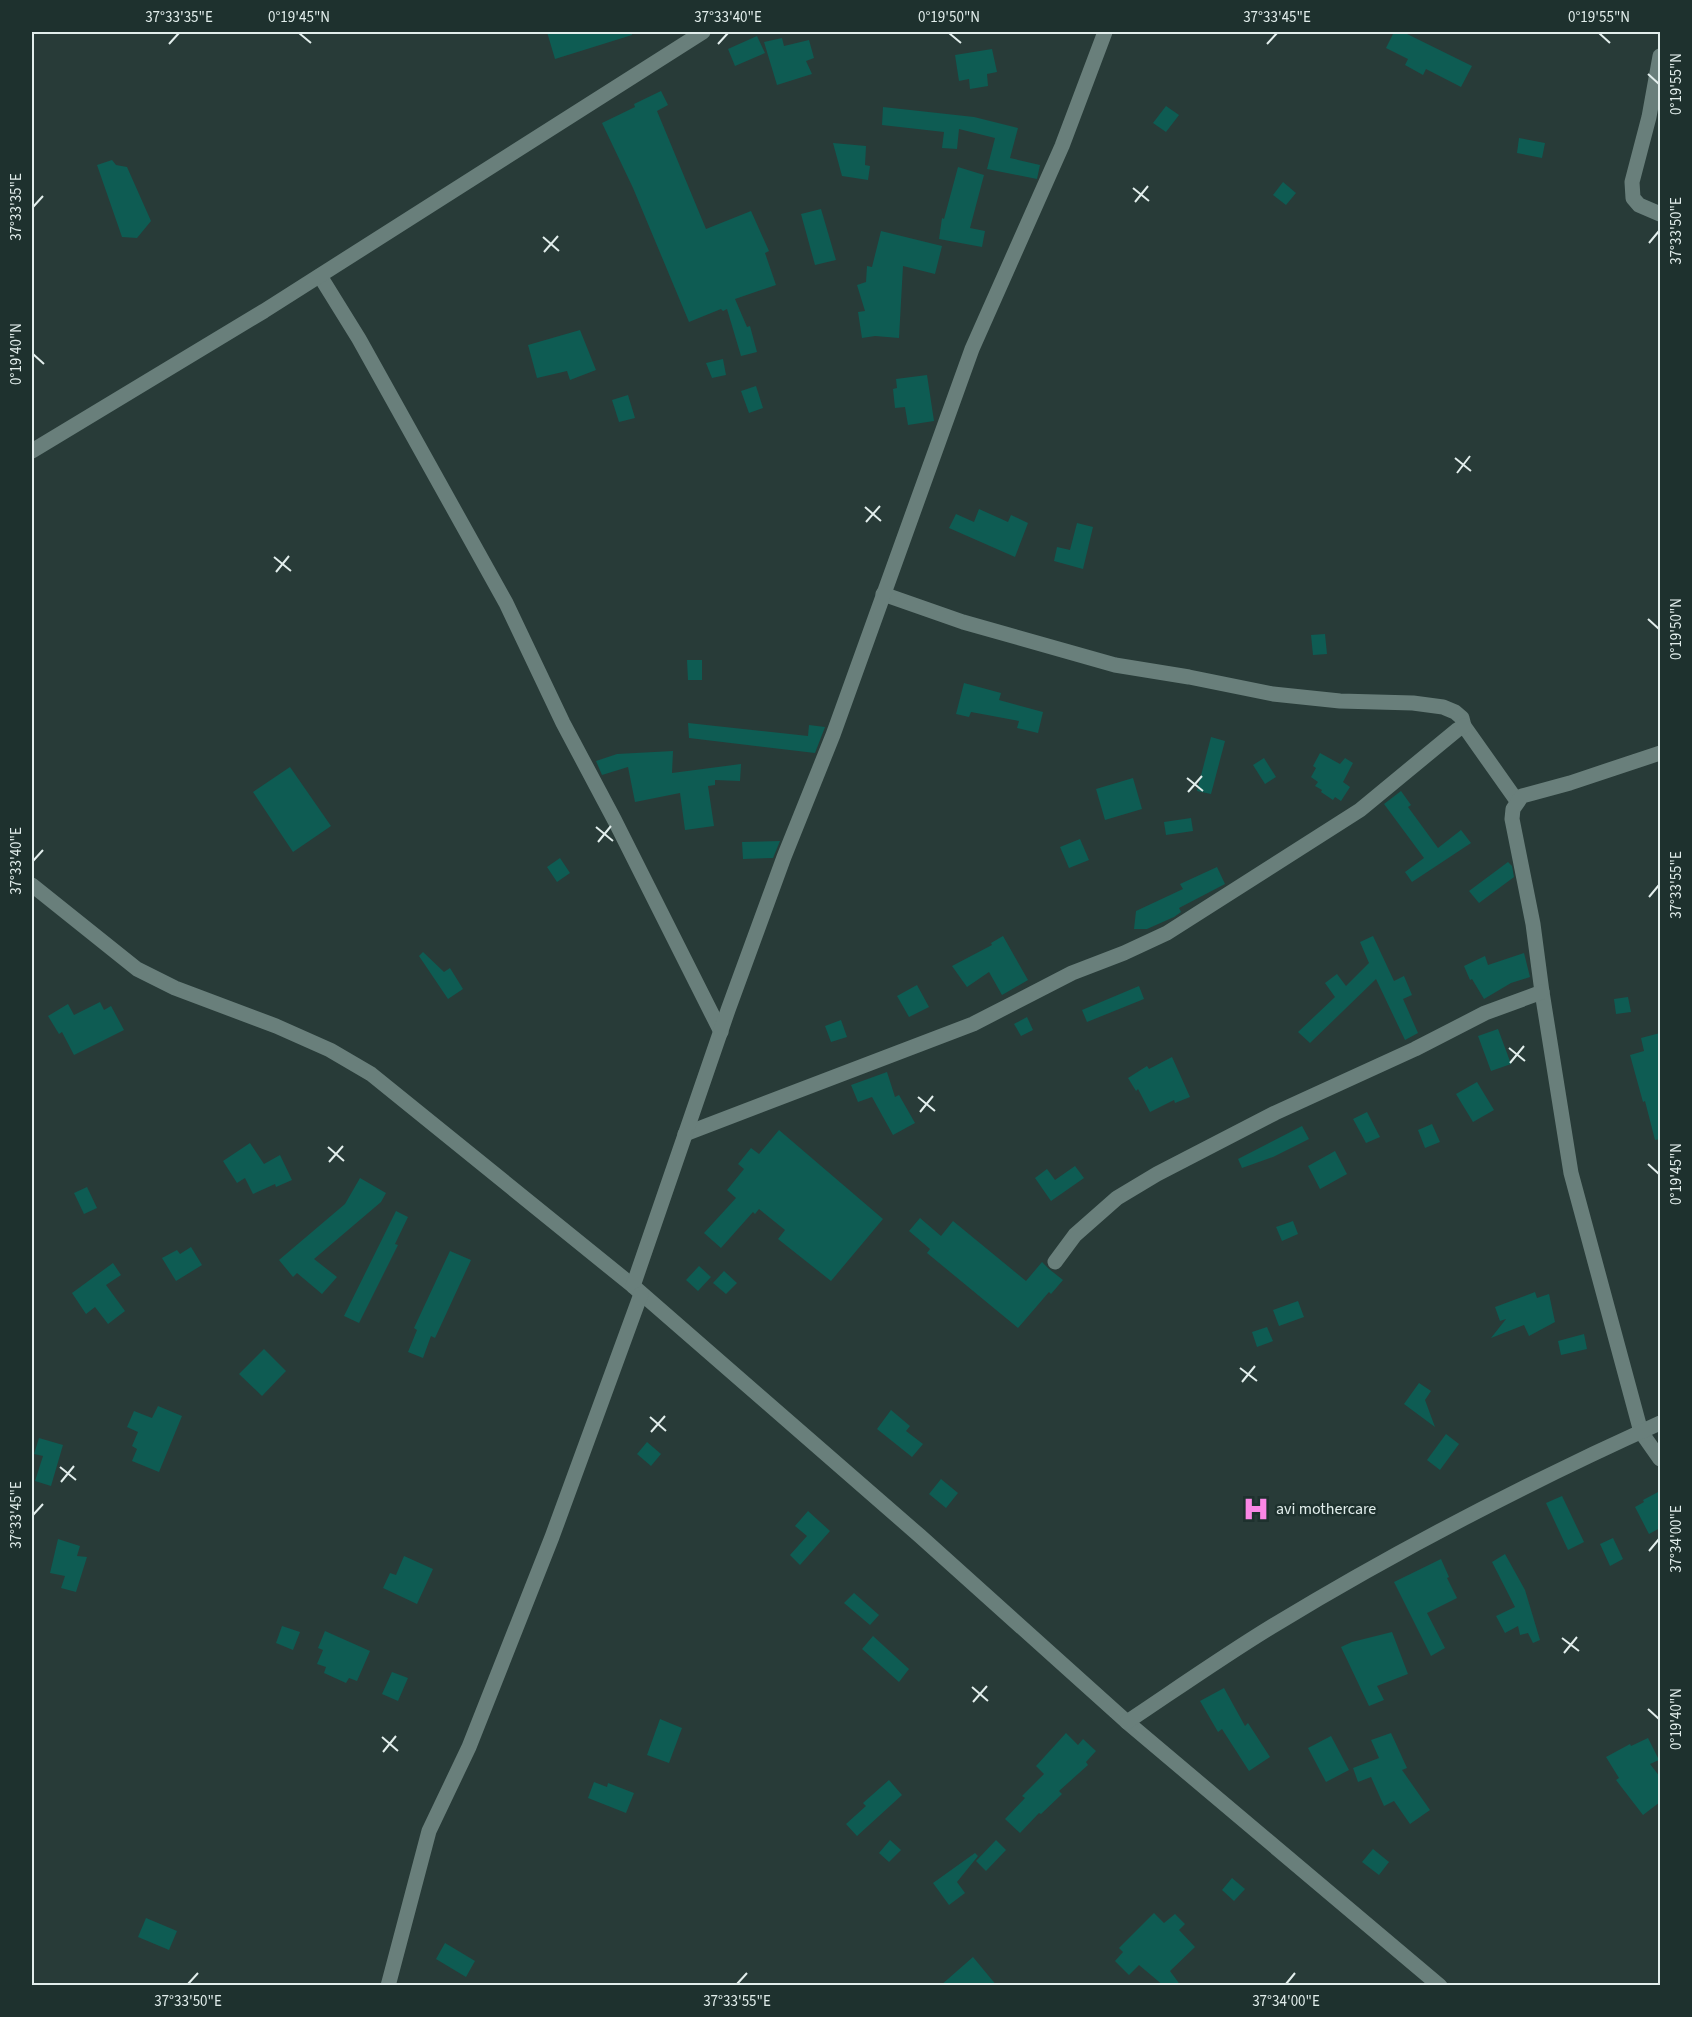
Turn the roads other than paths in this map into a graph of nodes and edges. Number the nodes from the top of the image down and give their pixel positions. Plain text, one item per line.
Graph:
1 (703, 32) edge
2 (1105, 32) edge
3 (1660, 56) edge
4 (1660, 214) edge
5 (320, 276) junction
6 (32, 451) edge
7 (883, 594) junction
8 (1464, 726) junction
9 (1660, 753) edge
10 (1517, 801) junction
11 (32, 885) edge
12 (1542, 992) junction
13 (721, 1032) junction
14 (685, 1134) junction
15 (1055, 1262) dead end
16 (637, 1290) junction
17 (1660, 1423) edge
18 (1641, 1432) junction
19 (1660, 1459) edge
20 (1127, 1722) junction
21 (388, 1986) edge
22 (1440, 1986) edge

1 - 5 street
2 - 7 street
3 - 4 street
5 - 6 street
5 - 13 street
7 - 8 street
7 - 13 street
8 - 10 street
8 - 14 street
9 - 10 street
10 - 12 street
11 - 16 street
12 - 15 street
12 - 18 street
13 - 14 street
14 - 16 street
16 - 20 street
16 - 21 street
17 - 18 street
18 - 19 street
18 - 20 street
20 - 22 street

